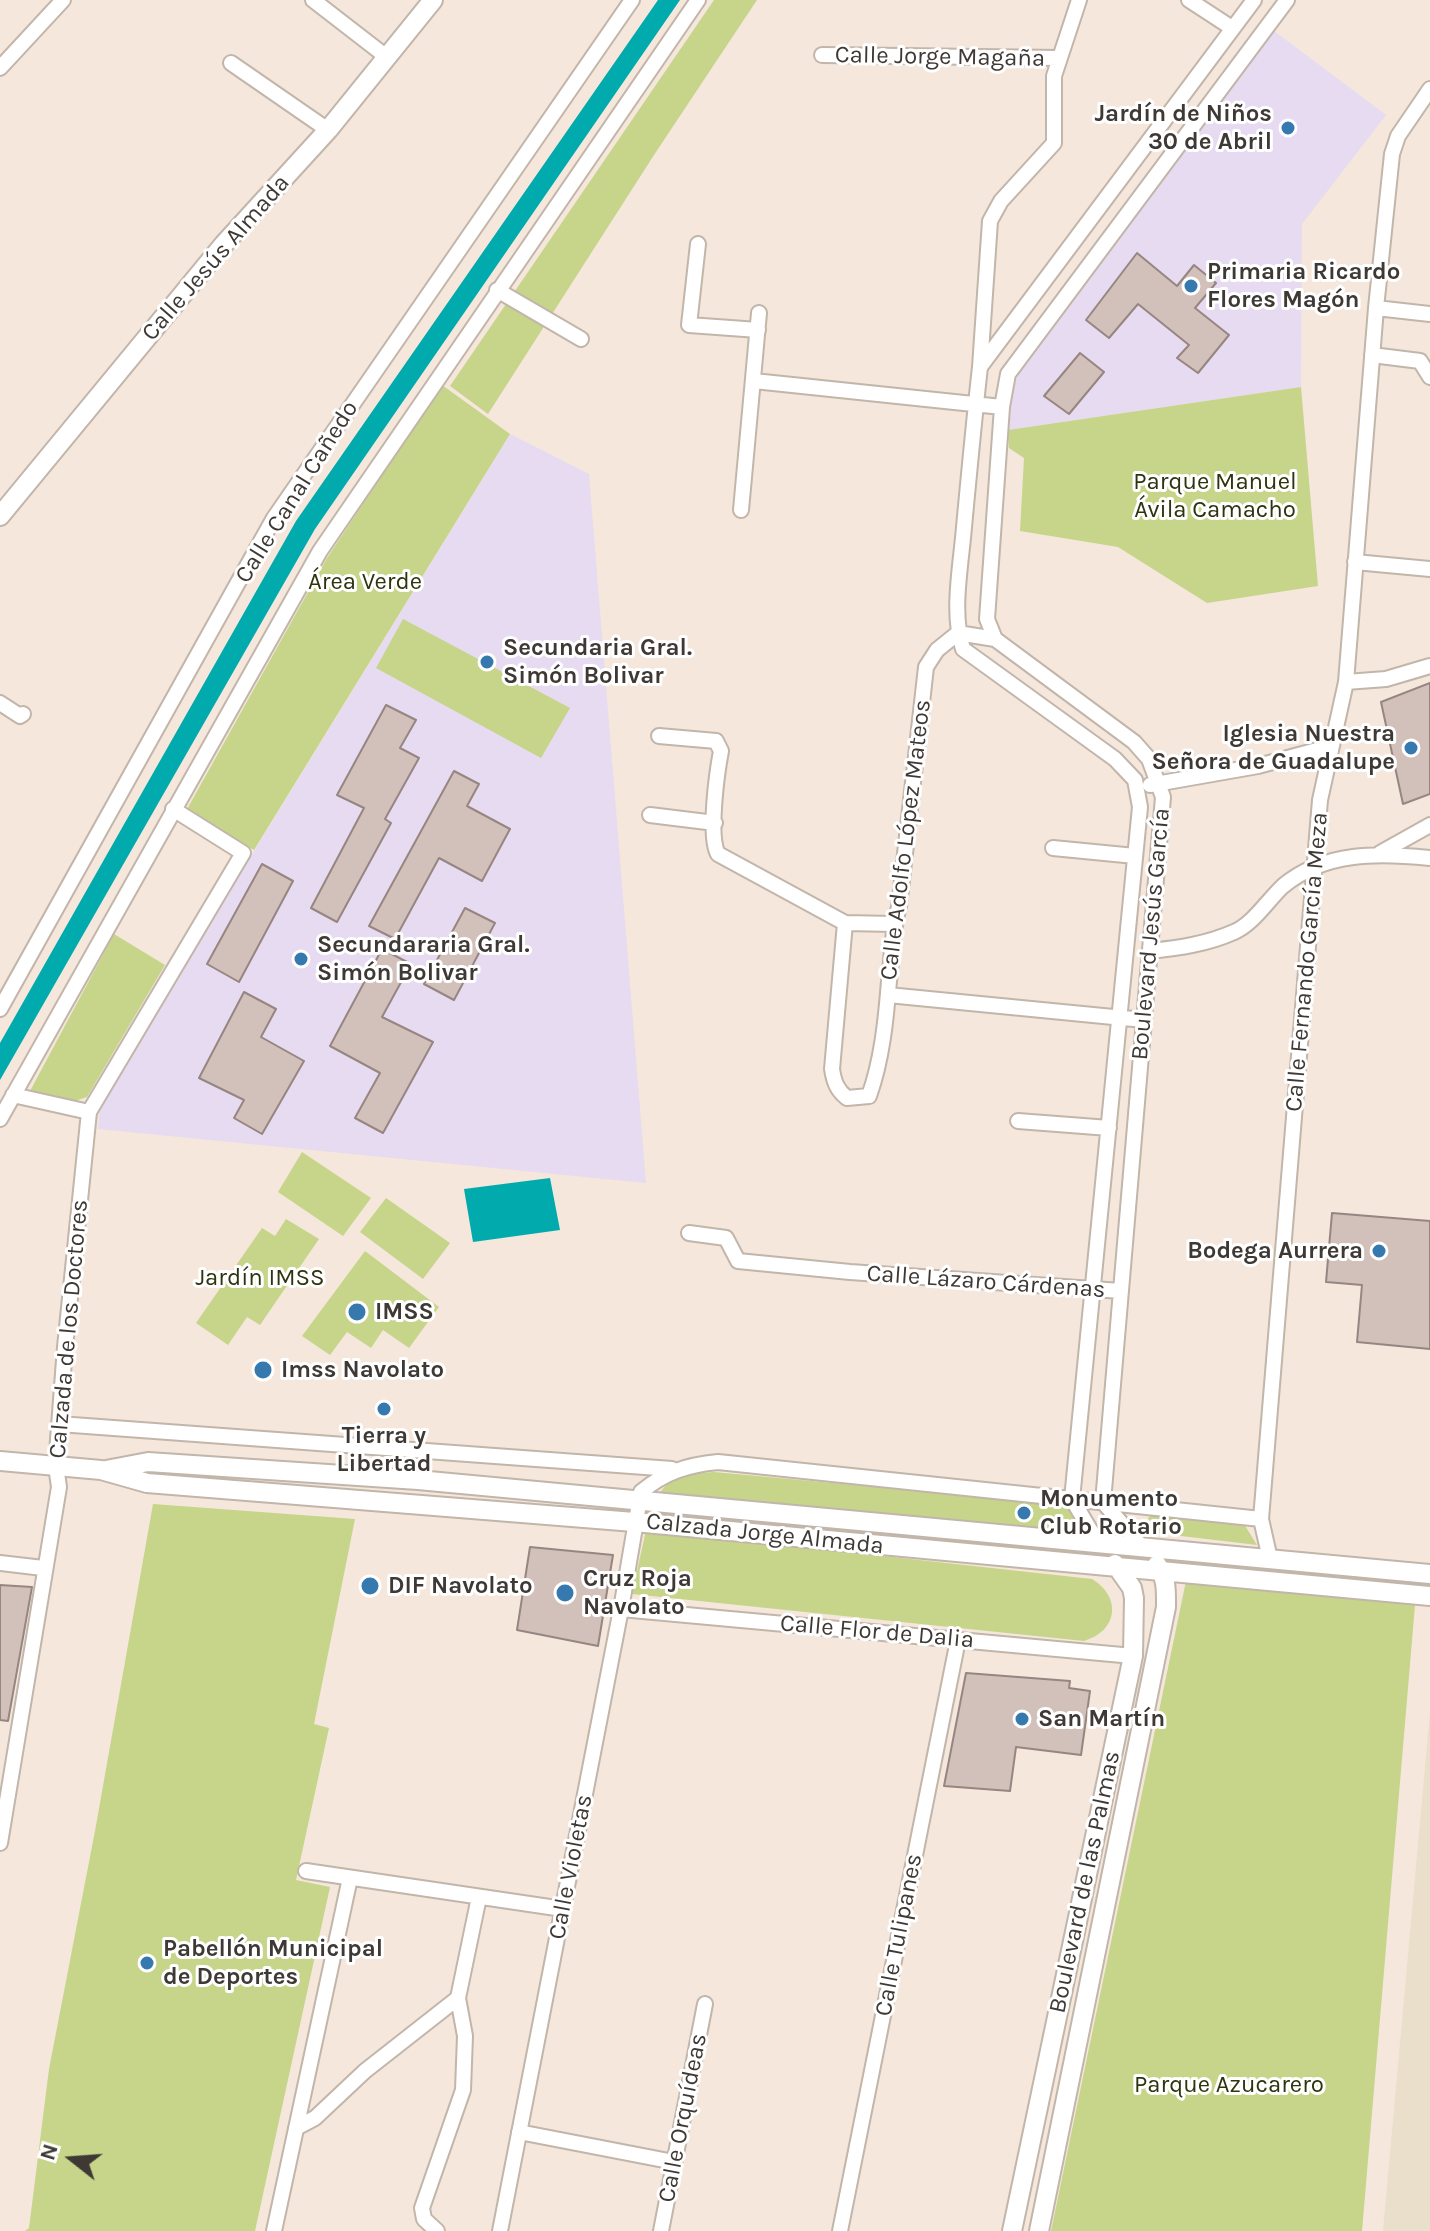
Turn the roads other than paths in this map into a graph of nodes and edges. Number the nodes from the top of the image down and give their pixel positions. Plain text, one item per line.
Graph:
1 (63, 0) edge
2 (313, 0) edge
3 (433, 0) edge
4 (632, 0) edge
5 (698, 0) edge
6 (1079, 0) edge
7 (1189, 0) edge
8 (1254, 0) edge
9 (1287, 0) edge
10 (1232, 28) junction
11 (822, 55) dead end
12 (388, 58) junction
13 (1059, 58) junction
14 (231, 63) dead end
15 (0, 68) edge
16 (1430, 89) edge
17 (328, 130) junction
18 (698, 244) dead end
19 (497, 290) junction
20 (1376, 308) junction
21 (759, 313) dead end
22 (1430, 314) edge
23 (758, 330) junction
24 (581, 339) dead end
25 (1372, 355) junction
26 (980, 367) junction
27 (1430, 377) edge
28 (754, 381) junction
29 (976, 404) junction
30 (1002, 407) junction
31 (4, 504) edge
32 (741, 510) dead end
33 (1355, 562) junction
34 (1430, 569) edge
35 (958, 633) junction
36 (995, 639) junction
37 (1430, 666) edge
38 (1346, 682) junction
39 (2, 710) edge
40 (23, 714) dead end
41 (659, 736) dead end
42 (1332, 746) junction
43 (1159, 782) junction
44 (1138, 788) junction
45 (173, 809) junction
46 (650, 815) dead end
47 (715, 823) junction
48 (1430, 825) edge
49 (1053, 848) dead end
50 (1379, 853) junction
51 (1135, 856) junction
52 (1430, 858) edge
53 (1315, 867) junction
54 (845, 923) junction
55 (894, 924) junction
56 (1150, 951) junction
57 (888, 995) junction
58 (0, 1009) edge
59 (1120, 1018) junction
60 (1144, 1020) junction
61 (13, 1095) junction
62 (89, 1112) junction
63 (0, 1119) edge
64 (1018, 1121) dead end
65 (1109, 1128) junction
66 (689, 1233) dead end
67 (1093, 1290) junction
68 (1121, 1291) junction
69 (59, 1424) junction
70 (0, 1461) edge
71 (56, 1466) junction
72 (676, 1469) junction
73 (101, 1470) junction
74 (1072, 1499) junction
75 (638, 1502) junction
76 (1103, 1502) junction
77 (1261, 1519) junction
78 (634, 1522) junction
79 (1098, 1543) junction
80 (1142, 1547) junction
81 (1270, 1559) junction
82 (0, 1563) edge
83 (43, 1568) junction
84 (1118, 1568) junction
85 (1163, 1573) junction
86 (1430, 1574) edge
87 (1430, 1596) edge
88 (621, 1609) junction
89 (958, 1640) junction
90 (1133, 1656) junction
91 (0, 1843) edge
92 (306, 1871) dead end
93 (350, 1878) junction
94 (479, 1897) junction
95 (563, 1909) junction
96 (458, 1998) junction
97 (705, 2004) dead end
98 (296, 2128) junction
99 (519, 2132) junction
100 (674, 2162) junction
101 (274, 2231) edge
102 (437, 2231) edge
103 (500, 2231) edge
104 (661, 2231) edge
105 (840, 2231) edge
106 (1012, 2231) edge
107 (1039, 2231) edge

1 - 15 street
2 - 12 street
3 - 12 street, Calle Jesús Almada
4 - 58 street, Calle Canal Cañedo
5 - 19 street
6 - 13 street
7 - 10 street
8 - 10 street
9 - 30 street
10 - 26 street
11 - 13 street, Calle Jorge Magaña
12 - 17 street, Calle Jesús Almada
13 - 26 street
14 - 17 street
16 - 20 street, Calle Fernando García Meza
17 - 31 street, Calle Jesús Almada
18 - 23 street
19 - 24 street
19 - 45 street
20 - 22 street
20 - 25 street, Calle Fernando García Meza
21 - 23 street
23 - 28 street
25 - 27 street
25 - 33 street, Calle Fernando García Meza
26 - 29 street
28 - 29 street
28 - 32 street
29 - 30 street
29 - 35 street
30 - 36 street
33 - 34 street
33 - 38 street, Calle Fernando García Meza
35 - 36 street
35 - 44 street, Boulevard Jesús García
35 - 55 street, Calle Adolfo López Mateos
36 - 43 street, Boulevard Jesús García
37 - 38 street
38 - 42 street, Calle Fernando García Meza
39 - 40 street
41 - 47 street
42 - 43 street
42 - 53 street, Calle Fernando García Meza
43 - 44 street
43 - 56 street, Boulevard Jesús García
44 - 51 street, Boulevard Jesús García
45 - 61 street
45 - 62 street, Calzada de los Doctores
46 - 47 street
47 - 54 street
48 - 50 street
49 - 51 street
50 - 52 street
50 - 53 street
51 - 59 street, Boulevard Jesús García
53 - 56 street
53 - 77 street, Calle Fernando García Meza
54 - 55 street
54 - 57 street, Calle Adolfo López Mateos
55 - 57 street, Calle Adolfo López Mateos
56 - 60 street, Boulevard Jesús García
57 - 59 street
59 - 60 street
59 - 65 street, Boulevard Jesús García
60 - 68 street, Boulevard Jesús García
61 - 62 street
61 - 63 street
62 - 69 street, Calzada de los Doctores
64 - 65 street
65 - 67 street, Boulevard Jesús García
66 - 67 street, Calle Lázaro Cárdenas
67 - 68 street, Calle Lázaro Cárdenas
67 - 74 street, Boulevard Jesús García
68 - 76 street, Boulevard Jesús García
69 - 71 street, Calzada de los Doctores
69 - 72 street
70 - 71 street, Calzada Jorge Almada
71 - 73 street, Calzada Jorge Almada
71 - 83 street, Calzada de los Doctores
72 - 74 street
72 - 75 street
73 - 75 street, Calzada Jorge Almada
73 - 78 street, Calzada Jorge Almada
74 - 76 street
74 - 79 street
75 - 78 street, Calle Violetas
75 - 79 street, Calzada Jorge Almada
76 - 77 street
76 - 80 street
77 - 81 street, Calle Fernando García Meza
78 - 84 street, Calzada Jorge Almada
78 - 88 street, Calle Violetas
79 - 80 street, Calzada Jorge Almada
79 - 84 street, Boulevard de las Palmas
80 - 81 street, Calzada Jorge Almada
80 - 85 street
81 - 86 street, Calzada Jorge Almada
82 - 83 street
83 - 91 street, Calzada de los Doctores
84 - 85 street, Calzada Jorge Almada
84 - 90 street, Boulevard de las Palmas
85 - 87 street, Calzada Jorge Almada
85 - 107 street, Boulevard de las Palmas
88 - 89 street, Calle Flor de Dalia
88 - 95 street, Calle Violetas
89 - 90 street, Calle Flor de Dalia
89 - 105 street, Calle Tulipanes
90 - 106 street, Boulevard de las Palmas
92 - 93 street
93 - 94 street
93 - 98 street
94 - 95 street
94 - 96 street
95 - 99 street, Calle Violetas
96 - 98 street
96 - 102 street
97 - 100 street, Calle Orquídeas
98 - 101 street
99 - 100 street
99 - 103 street, Calle Violetas
100 - 104 street, Calle Orquídeas

